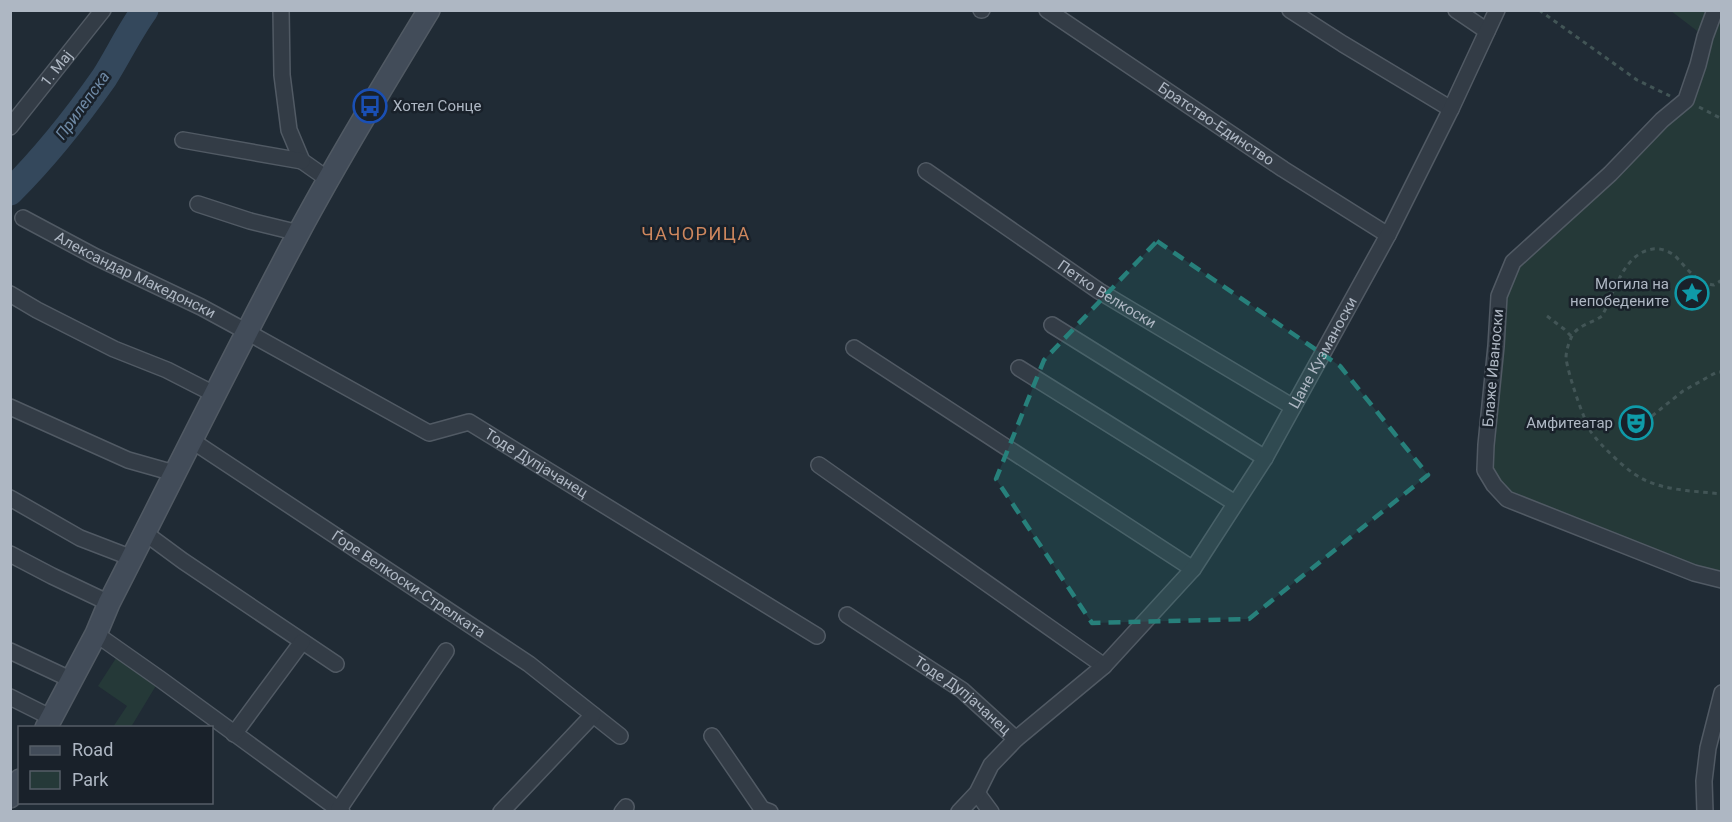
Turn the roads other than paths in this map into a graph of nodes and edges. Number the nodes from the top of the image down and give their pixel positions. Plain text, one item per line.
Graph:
1 (103, 10) edge
2 (281, 10) edge
3 (429, 10) edge
4 (1047, 10) edge
5 (1290, 10) edge
6 (1456, 10) edge
7 (1497, 10) edge
8 (1715, 10) edge
9 (1487, 31) junction
10 (1451, 109) junction
11 (10, 127) edge
12 (183, 140) dead end
13 (302, 161) junction
14 (926, 171) dead end
15 (329, 180) junction
16 (198, 204) dead end
17 (23, 218) dead end
18 (299, 233) junction
19 (1388, 235) junction
20 (10, 294) edge
21 (1052, 325) dead end
22 (247, 332) junction
23 (854, 348) dead end
24 (1019, 368) dead end
25 (214, 394) junction
26 (10, 407) edge
27 (1293, 408) junction
28 (191, 440) junction
29 (1265, 458) junction
30 (819, 465) dead end
31 (174, 473) junction
32 (10, 498) edge
33 (1235, 503) junction
34 (144, 533) junction
35 (10, 554) edge
36 (132, 558) junction
37 (1193, 569) junction
38 (1722, 580) edge
39 (109, 603) junction
40 (848, 615) dead end
41 (96, 634) junction
42 (817, 636) dead end
43 (302, 642) junction
44 (10, 651) edge
45 (446, 651) dead end
46 (336, 664) dead end
47 (1104, 666) junction
48 (72, 680) junction
49 (1722, 693) edge
50 (10, 698) edge
51 (593, 715) junction
52 (49, 723) edge
53 (234, 734) junction
54 (620, 736) dead end
55 (712, 736) dead end
56 (1016, 739) junction
57 (18, 783) edge
58 (976, 794) junction
59 (10, 797) edge
60 (340, 810) edge
61 (501, 812) edge
62 (770, 812) edge
63 (959, 812) edge
64 (991, 812) edge
65 (1705, 812) edge

1 - 11 street, 1. Мај
2 - 13 street
3 - 15 street
4 - 19 street, Братство-Единство
5 - 10 street
6 - 9 street
7 - 9 street, Цане Кузманоски
8 - 38 street, Блаже Иваноски
9 - 10 street, Цане Кузманоски
10 - 19 street, Цане Кузманоски
12 - 13 street
13 - 15 street
14 - 27 street, Петко Велкоски
15 - 18 street
16 - 18 street
17 - 22 street, Александар Македонски
18 - 22 street
19 - 27 street, Цане Кузманоски
20 - 25 street
21 - 29 street
22 - 25 street
22 - 42 street, Тоде Дупјачанец
23 - 37 street
24 - 33 street
25 - 28 street
26 - 31 street
27 - 29 street, Цане Кузманоски
28 - 31 street
28 - 51 street, Ѓоре Велкоски-Стрелката
29 - 33 street, Цане Кузманоски
30 - 47 street
31 - 34 street
32 - 36 street
33 - 37 street, Цане Кузманоски
34 - 36 street
34 - 43 street
35 - 39 street
36 - 39 street
37 - 47 street, Цане Кузманоски
39 - 41 street
40 - 56 street, Тоде Дупјачанец
41 - 48 street
41 - 53 street
43 - 46 street
43 - 53 street
44 - 48 street
45 - 60 street
47 - 56 street, Цане Кузманоски
48 - 52 street
49 - 65 street
50 - 52 street
51 - 54 street, Ѓоре Велкоски-Стрелката
51 - 61 street
53 - 60 street
55 - 62 street
56 - 58 street, Цане Кузманоски
57 - 59 street
58 - 63 street, Цане Кузманоски
58 - 64 street

